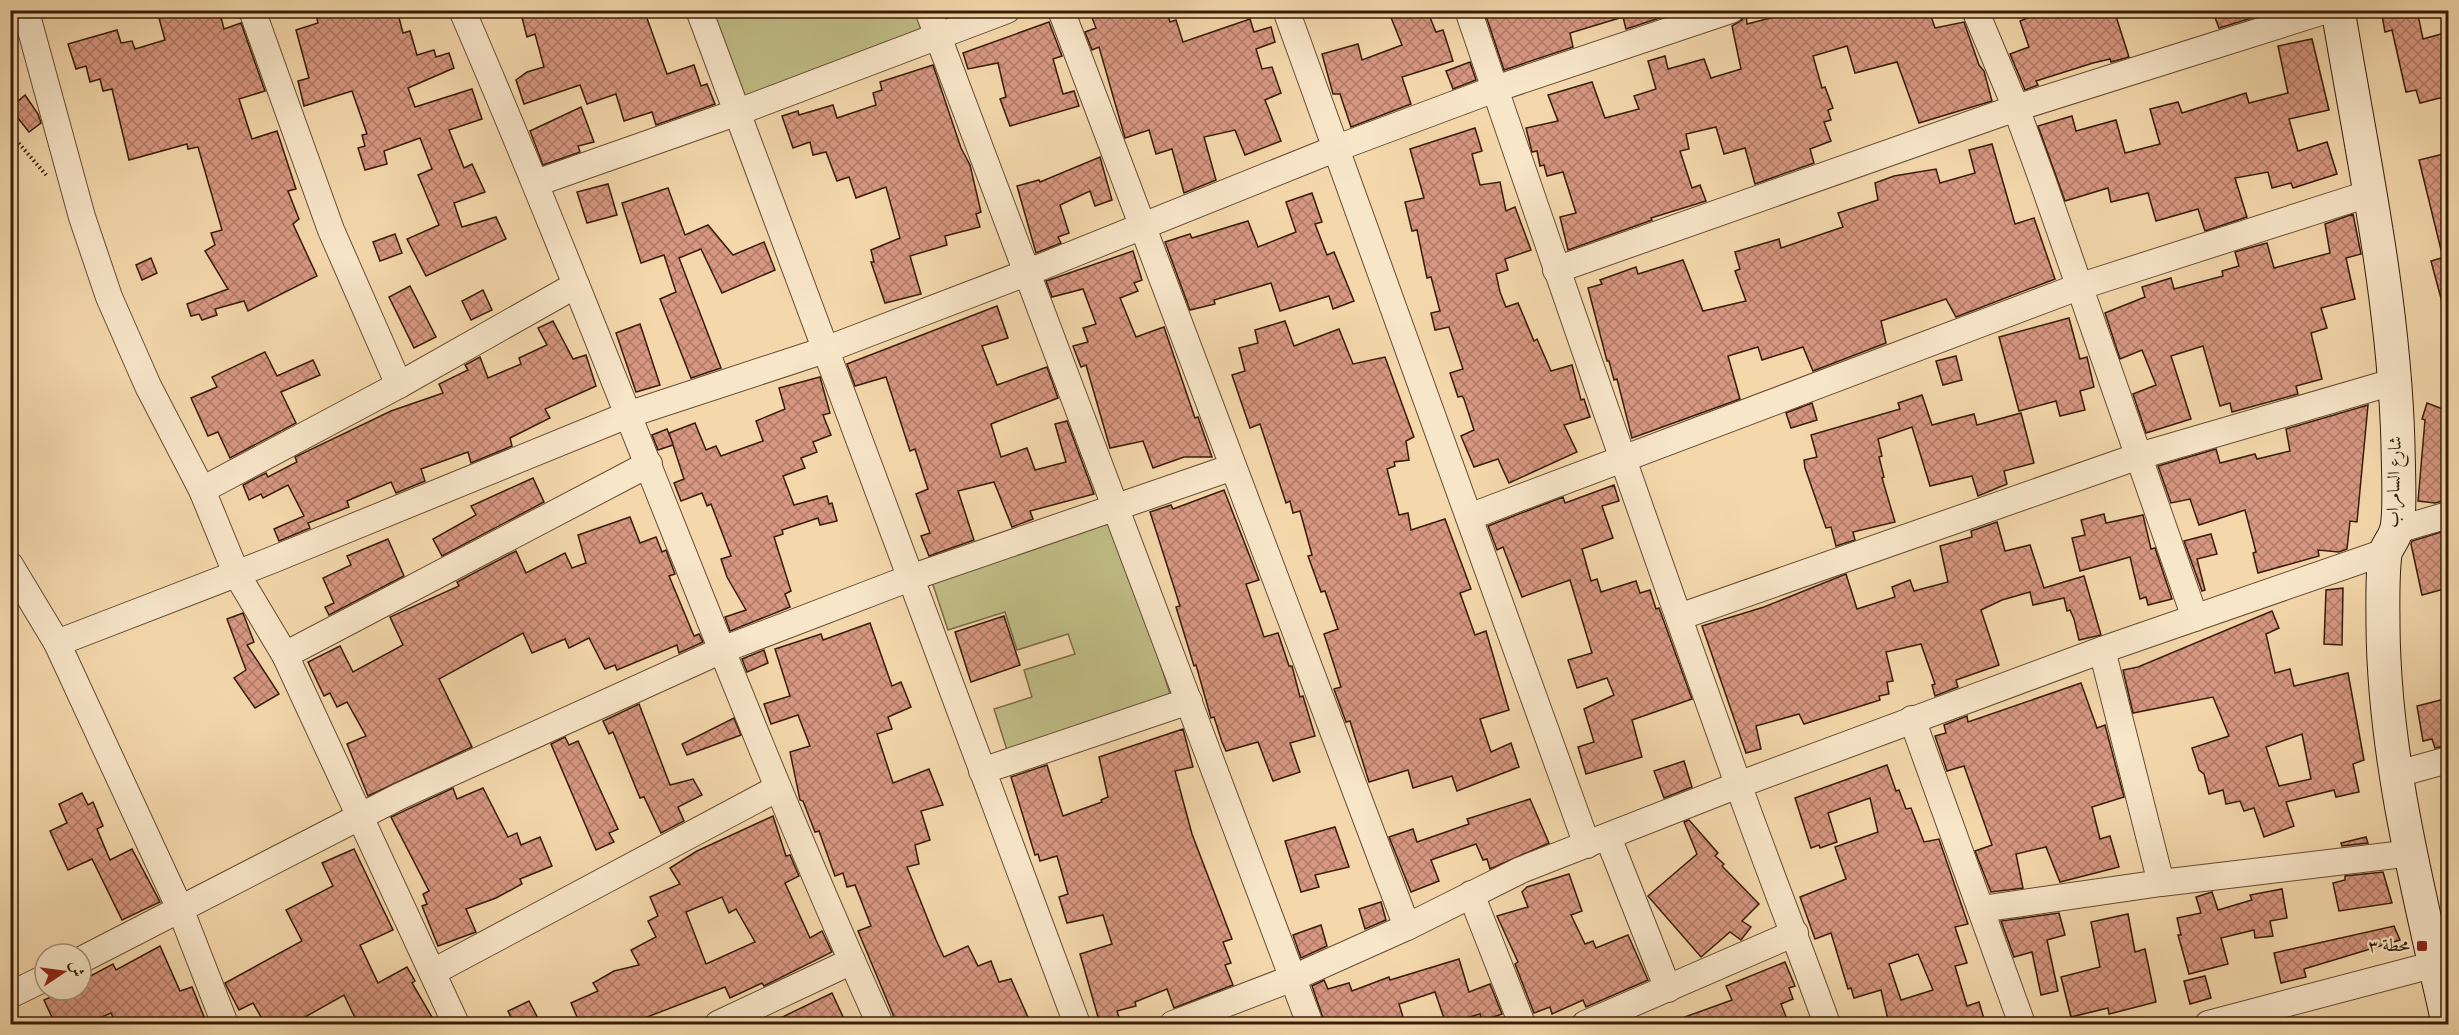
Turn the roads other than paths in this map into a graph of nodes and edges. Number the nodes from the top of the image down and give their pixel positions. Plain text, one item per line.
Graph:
1 (252, 10) edge
2 (462, 10) edge
3 (699, 10) edge
4 (928, 10) edge
5 (1007, 10) edge
6 (1061, 10) edge
7 (1286, 10) edge
8 (1468, 10) edge
9 (1731, 10) edge
10 (1975, 10) edge
11 (2327, 10) edge
12 (2338, 10) edge
13 (22, 13) edge
14 (938, 36) junction
15 (1495, 89) junction
16 (2016, 108) junction
17 (738, 112) junction
18 (1337, 148) junction
19 (536, 183) junction
20 (2371, 193) junction
21 (1142, 225) junction
22 (1556, 270) junction
23 (1026, 273) junction
24 (576, 285) junction
25 (2078, 287) junction
26 (825, 350) junction
27 (2393, 382) junction
28 (399, 385) junction
29 (630, 414) junction
30 (2139, 456) junction
31 (1625, 459) junction
32 (649, 464) junction
33 (1233, 467) junction
34 (202, 490) junction
35 (1115, 508) junction
36 (2448, 515) edge
37 (1469, 517) junction
38 (2391, 541) junction
39 (10, 565) edge
40 (236, 573) junction
41 (910, 578) junction
42 (1679, 617) junction
43 (2195, 618) junction
44 (57, 644) junction
45 (722, 650) junction
46 (2102, 650) junction
47 (285, 655) junction
48 (1189, 701) junction
49 (1912, 719) junction
50 (2448, 760) edge
51 (982, 771) junction
52 (2397, 774) junction
53 (1738, 785) junction
54 (778, 788) junction
55 (361, 817) junction
56 (1597, 841) junction
57 (2412, 853) junction
58 (2161, 883) junction
59 (1472, 894) junction
60 (1981, 909) junction
61 (181, 910) junction
62 (1407, 927) junction
63 (1795, 933) junction
64 (93, 954) edge
65 (852, 962) junction
66 (2436, 964) junction
67 (433, 972) junction
68 (1293, 978) junction
69 (33, 984) edge
70 (1668, 988) junction
71 (10, 995) edge
72 (2448, 1017) edge
73 (225, 1024) edge
74 (456, 1024) edge
75 (717, 1024) edge
76 (880, 1024) edge
77 (1077, 1024) edge
78 (1173, 1024) edge
79 (1310, 1024) edge
80 (1522, 1024) edge
81 (1585, 1024) edge
82 (1827, 1024) edge
83 (2022, 1024) edge
84 (2208, 1024) edge

1 - 28 street
2 - 19 street
3 - 17 street
4 - 14 street
5 - 14 street
6 - 21 street
7 - 18 street
8 - 15 street
9 - 15 street
10 - 16 street
11 - 16 street
12 - 20 street, شارع السامراب
13 - 34 street
14 - 17 street
14 - 23 street
15 - 18 street
15 - 22 street
16 - 22 street
16 - 25 street
17 - 19 street
17 - 26 street
18 - 21 street
18 - 37 street
19 - 24 street
20 - 25 street
20 - 27 street, شارع السامراب
21 - 23 street
21 - 33 street
22 - 31 street
23 - 26 street
23 - 35 street
24 - 28 street
24 - 29 street
25 - 30 street
25 - 31 street
26 - 29 street
26 - 41 street
27 - 30 street
27 - 38 street, شارع السامراب
28 - 34 street
29 - 32 street
29 - 40 street
30 - 42 street
30 - 43 street
31 - 37 street
31 - 42 street
32 - 45 street
32 - 47 street
33 - 35 street
33 - 62 street
34 - 40 street
35 - 41 street
35 - 48 street
36 - 38 street
37 - 56 street
38 - 43 street
38 - 52 street, شارع السامراب
39 - 44 street
40 - 44 street
40 - 47 street
41 - 45 street
41 - 51 street
42 - 53 street
43 - 46 street
44 - 61 street
45 - 54 street
45 - 55 street
46 - 49 street
46 - 58 street
47 - 55 street
48 - 51 street
48 - 68 street
49 - 53 street
49 - 60 street
50 - 52 street
51 - 77 street
52 - 57 street, شارع السامراب
53 - 56 street
53 - 63 street
54 - 65 street
54 - 67 street
55 - 61 street
55 - 67 street
56 - 59 street
56 - 70 street
57 - 58 street
57 - 66 street, شارع السامراب
58 - 60 street
59 - 62 street
59 - 80 street
60 - 83 street
61 - 64 street
61 - 73 street
62 - 68 street
63 - 70 street
63 - 82 street
65 - 75 street
65 - 76 street
66 - 72 street, شارع السامراب
66 - 84 street
67 - 74 street
68 - 78 street
68 - 79 street
69 - 71 street
70 - 81 street

